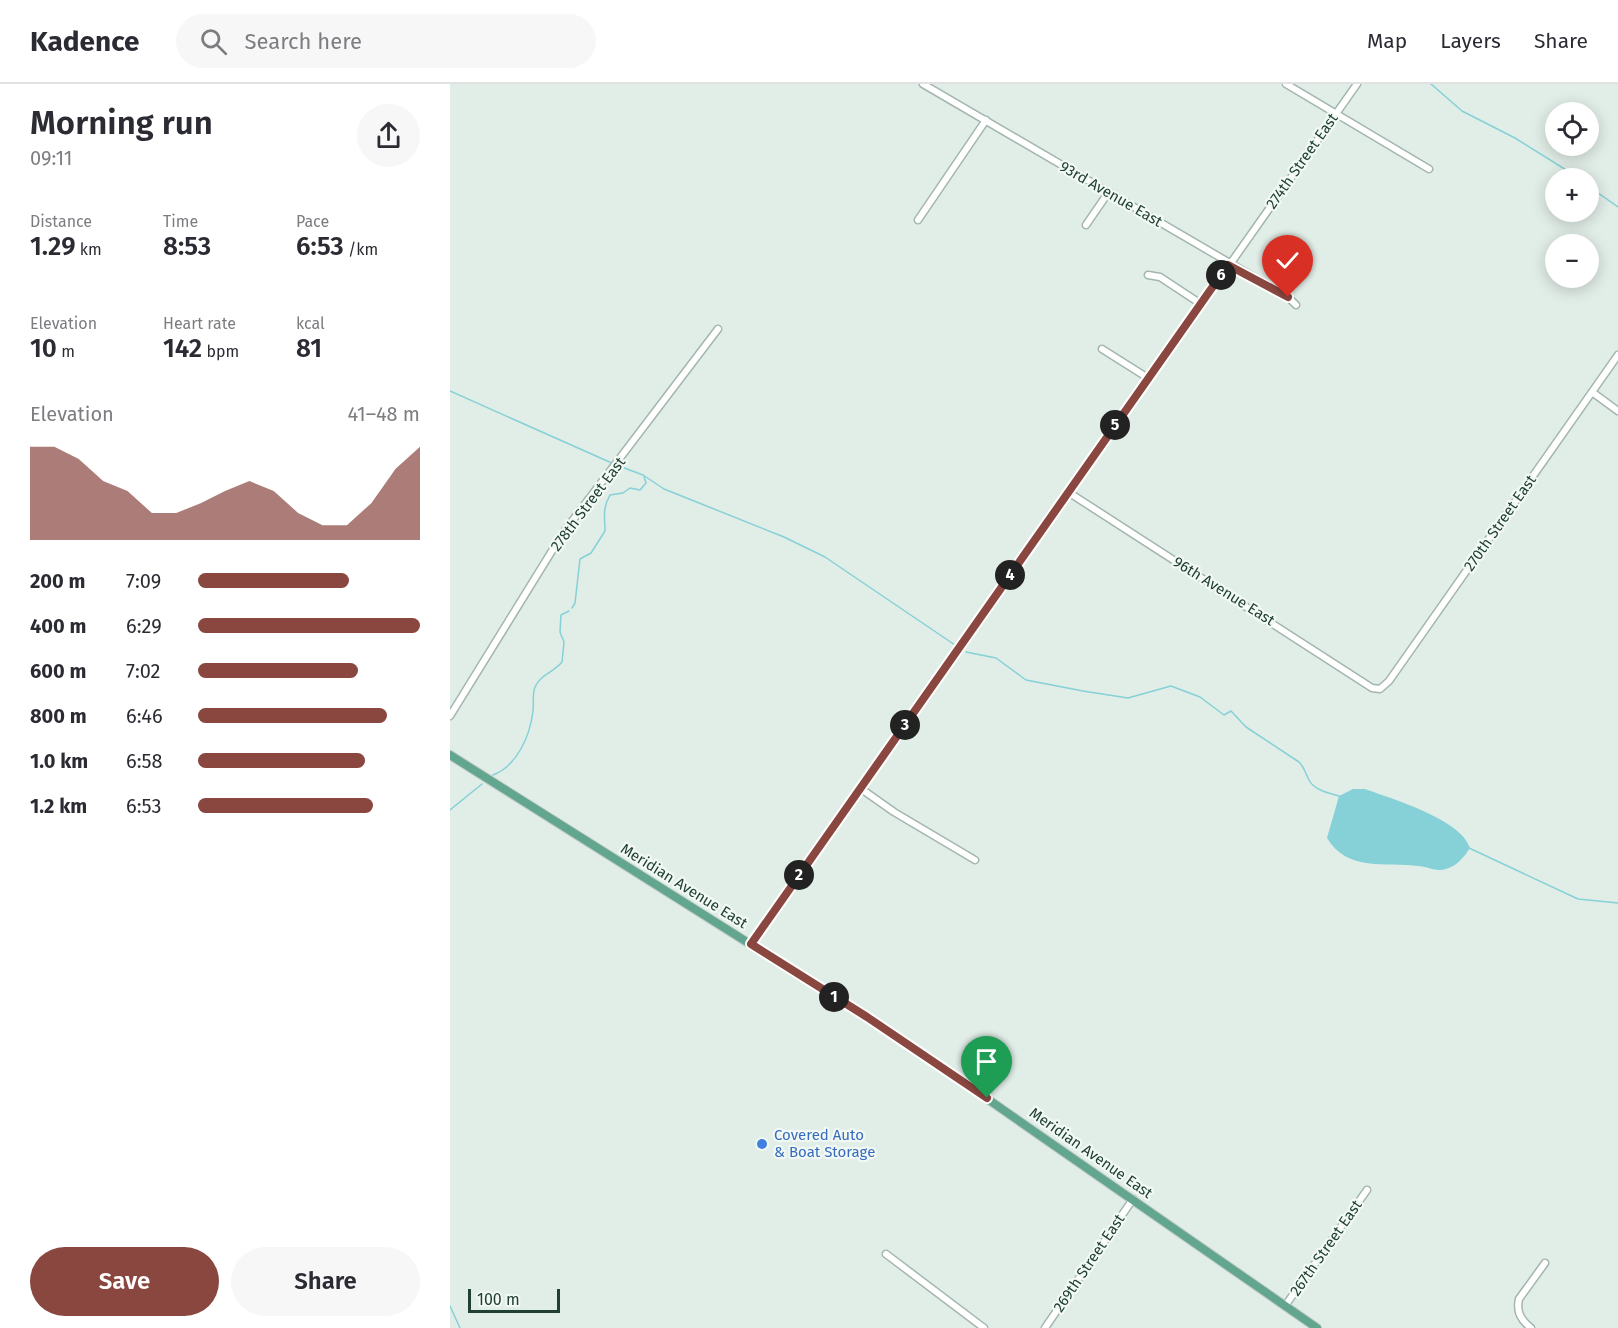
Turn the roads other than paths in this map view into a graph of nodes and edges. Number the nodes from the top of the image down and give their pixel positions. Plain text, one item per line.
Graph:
1 (923, 84) edge
2 (1286, 84) edge
3 (1357, 84) edge
4 (1334, 114) junction
5 (986, 120) junction
6 (1429, 170) dead end
7 (1108, 193) junction
8 (918, 220) dead end
9 (1086, 225) dead end
10 (1228, 265) junction
11 (1148, 275) dead end
12 (1200, 304) junction
13 (1296, 305) dead end
14 (718, 329) dead end
15 (1102, 349) dead end
16 (1618, 355) edge
17 (1148, 378) junction
18 (1592, 392) junction
19 (1618, 411) edge
20 (1068, 492) junction
21 (1380, 689) joint
22 (450, 716) edge
23 (450, 755) edge
24 (860, 788) junction
25 (975, 860) dead end
26 (751, 944) junction
27 (1367, 1190) dead end
28 (1133, 1199) junction
29 (886, 1254) dead end
30 (1545, 1263) dead end
31 (1285, 1306) junction
32 (984, 1328) edge
33 (1045, 1328) edge
34 (1317, 1328) edge
35 (1531, 1328) edge

1 - 5 street, 93rd Avenue East
2 - 4 street
3 - 4 street, 274th Street East
4 - 6 street
4 - 10 street, 274th Street East
5 - 7 street, 93rd Avenue East
5 - 8 street
7 - 9 street
7 - 10 street, 93rd Avenue East
10 - 12 street, 274th Street East
10 - 13 street, 93rd Avenue East
11 - 12 street
12 - 17 street, 274th Street East
14 - 22 street, 278th Street East
15 - 17 street
16 - 18 street, 270th Street East
17 - 20 street, 274th Street East
18 - 19 street
18 - 21 street, 270th Street East
20 - 21 street, 96th Avenue East
20 - 24 street, 274th Street East
23 - 26 main road, Meridian Avenue East
24 - 25 street
24 - 26 street, 274th Street East
26 - 28 main road, Meridian Avenue East
27 - 31 street, 267th Street East
28 - 31 main road, Meridian Avenue East
28 - 33 street, 269th Street East
29 - 32 street
30 - 35 street
31 - 34 main road, Meridian Avenue East

